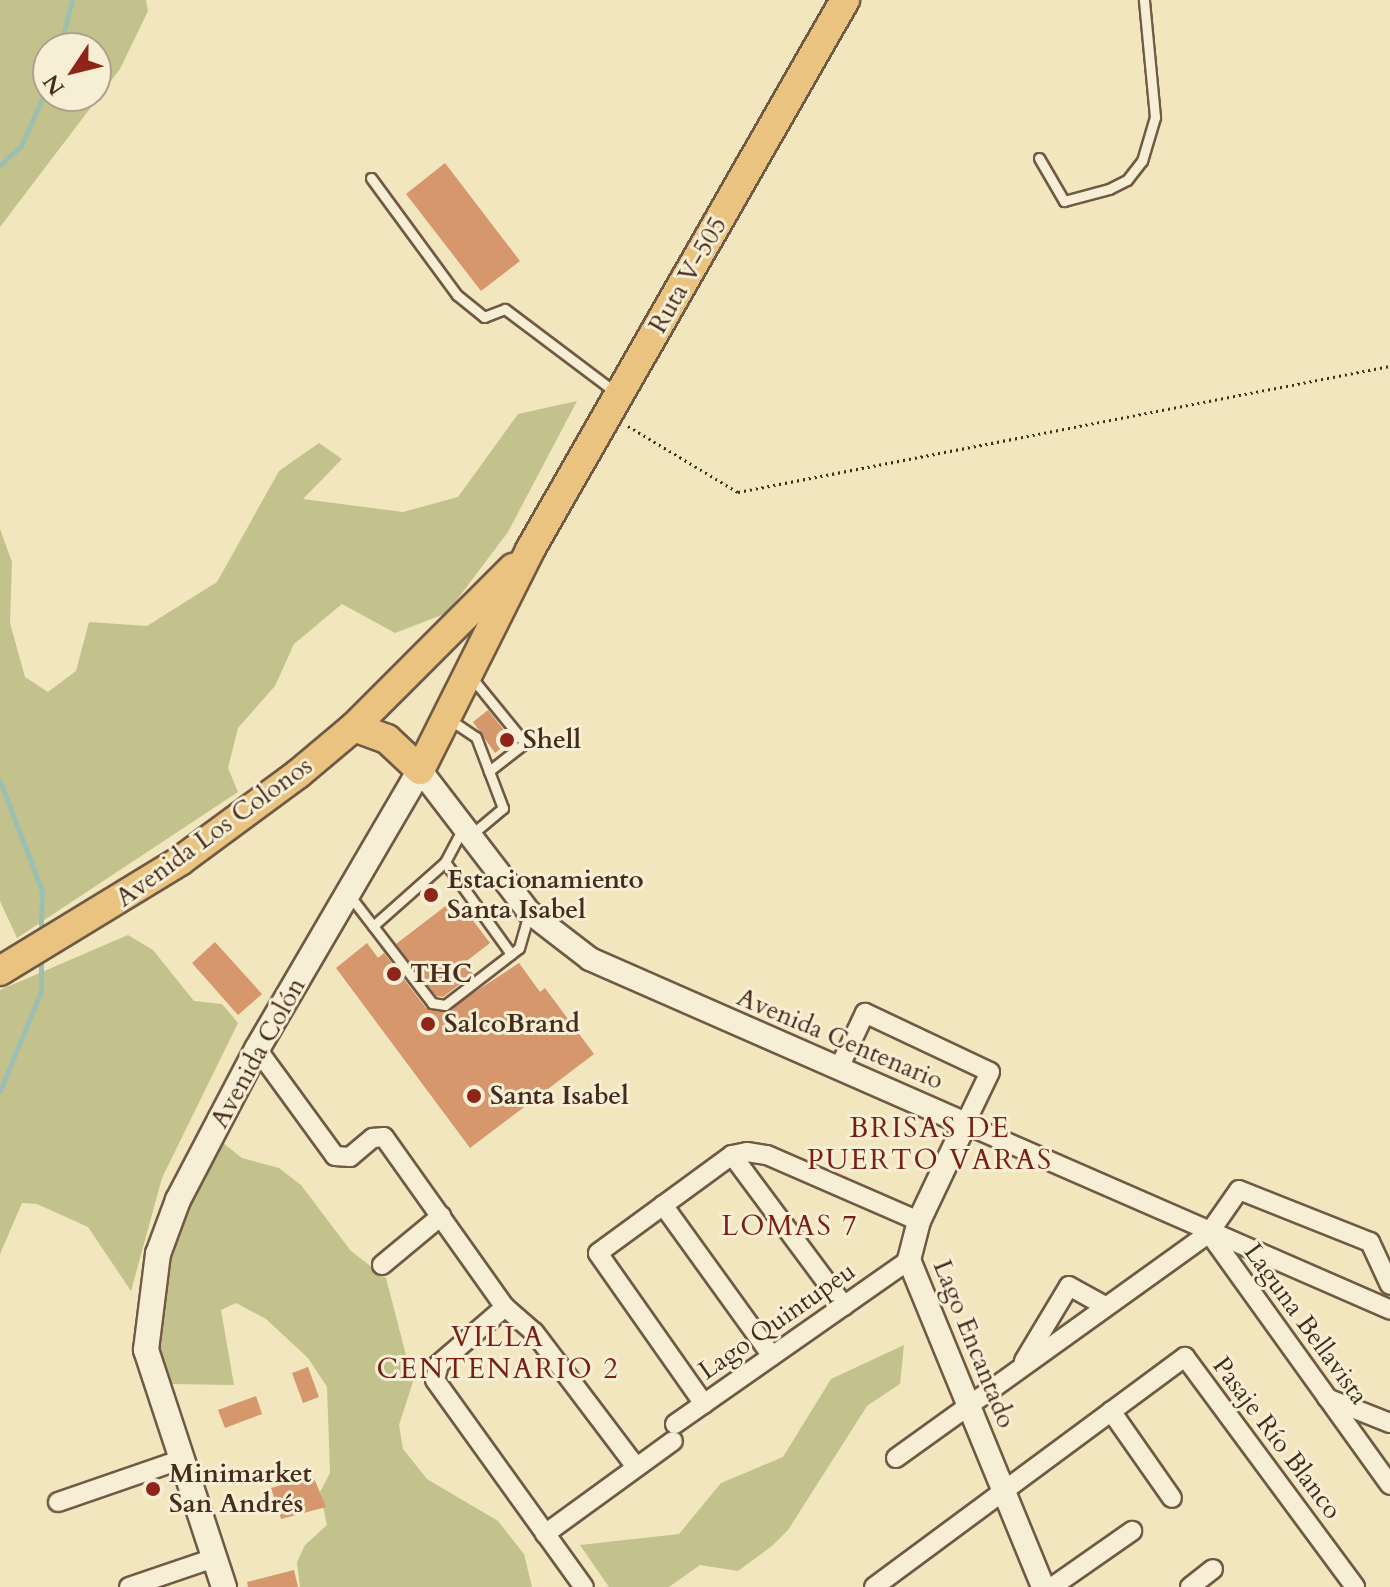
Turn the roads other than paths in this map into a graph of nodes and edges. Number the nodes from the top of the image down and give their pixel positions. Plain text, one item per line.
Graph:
1 (845, 0) edge
2 (1144, 0) edge
3 (1039, 158) dead end
4 (371, 178) dead end
5 (614, 404) junction
6 (530, 550) junction
7 (469, 673) junction
8 (446, 717) junction
9 (354, 727) junction
10 (420, 770) junction
11 (489, 771) junction
12 (466, 832) junction
13 (445, 862) junction
14 (350, 896) junction
15 (529, 912) junction
16 (373, 926) junction
17 (511, 954) junction
18 (0, 971) edge
19 (257, 1049) junction
20 (839, 1068) junction
21 (965, 1124) junction
22 (732, 1155) junction
23 (663, 1205) junction
24 (441, 1216) junction
25 (919, 1221) junction
26 (1209, 1233) junction
27 (909, 1260) junction
28 (382, 1265) dead end
29 (1390, 1285) edge
30 (844, 1306) junction
31 (1105, 1306) junction
32 (505, 1307) junction
33 (1390, 1310) edge
34 (772, 1356) junction
35 (1019, 1370) junction
36 (1327, 1398) junction
37 (704, 1404) junction
38 (970, 1406) junction
39 (1111, 1411) junction
40 (1390, 1423) edge
41 (896, 1458) dead end
42 (180, 1460) junction
43 (636, 1467) junction
44 (1390, 1485) edge
45 (1004, 1491) junction
46 (1172, 1498) dead end
47 (58, 1502) dead end
48 (1132, 1531) dead end
49 (545, 1534) junction
50 (214, 1558) junction
51 (1213, 1569) dead end
52 (1353, 1586) edge
53 (129, 1587) edge
54 (224, 1587) edge
55 (584, 1587) edge
56 (874, 1587) edge
57 (1043, 1587) edge
58 (1052, 1587) edge
59 (1190, 1587) edge

1 - 5 main road, Ruta V-505
2 - 3 lane
4 - 5 lane
5 - 6 main road, Ruta V-505
6 - 7 main road, Avenida Colón
6 - 9 main road, Avenida Los Colonos
7 - 8 main road, Avenida Colón
7 - 11 lane
8 - 10 main road, Avenida Colón
8 - 11 lane
9 - 10 main road
9 - 18 main road, Avenida Los Colonos
10 - 12 street, Avenida Centenario
10 - 14 main road, Avenida Colón
11 - 12 lane
12 - 13 lane
12 - 15 street, Avenida Centenario
13 - 16 lane
13 - 17 lane
14 - 16 lane
14 - 19 main road, Avenida Colón
15 - 17 lane
15 - 20 street, Avenida Centenario
16 - 17 lane
19 - 24 street
19 - 42 main road, Avenida Colón
20 - 21 street, Avenida Centenario
20 - 21 street
21 - 25 street, Lago Encantado
21 - 26 street, Avenida Centenario
22 - 23 street
22 - 25 street
22 - 30 street
23 - 34 street
23 - 37 street
24 - 28 street
24 - 32 street
25 - 27 street, Lago Encantado
26 - 29 street
26 - 31 street
26 - 33 street, Avenida Centenario
26 - 36 street, Laguna Bellavista
27 - 30 street, Lago Quintupeu
27 - 38 street, Lago Encantado
30 - 34 street, Lago Quintupeu
31 - 35 street
31 - 35 street
32 - 43 street
32 - 49 street
34 - 37 street, Lago Quintupeu
35 - 38 street
36 - 40 street
36 - 44 street, Laguna Bellavista
37 - 43 street, Lago Quintupeu
38 - 41 street
38 - 45 street, Lago Encantado
39 - 45 street
39 - 46 street
39 - 52 street, Pasaje Río Blanco
42 - 47 street
42 - 50 main road, Avenida Colón
43 - 49 street, Lago Quintupeu
45 - 56 street
45 - 57 street, Lago Encantado
48 - 58 street
49 - 55 street
50 - 53 street
50 - 54 main road, Avenida Colón
51 - 59 street

